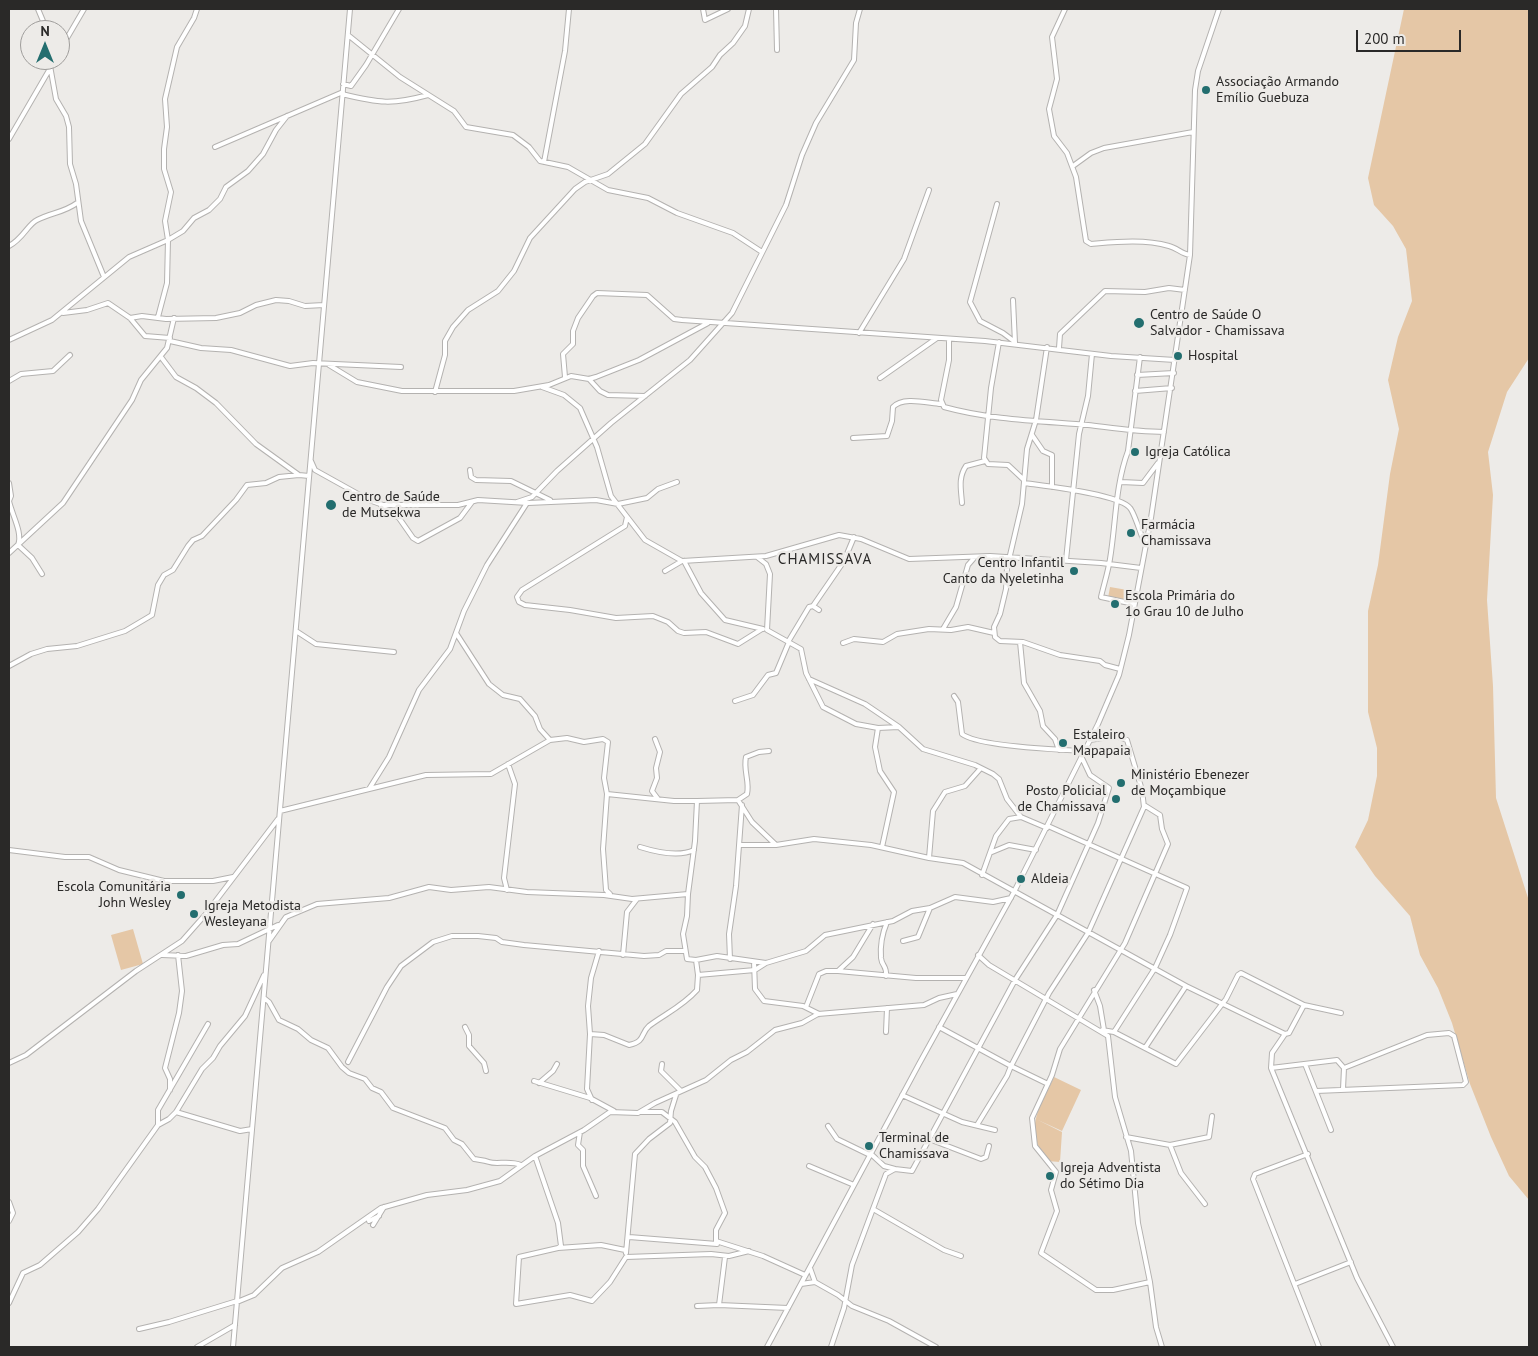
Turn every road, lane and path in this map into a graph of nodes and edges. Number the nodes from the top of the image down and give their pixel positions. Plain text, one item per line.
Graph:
1 (84, 9) edge
2 (197, 9) edge
3 (350, 9) edge
4 (399, 9) edge
5 (569, 9) edge
6 (703, 9) edge
7 (728, 9) edge
8 (749, 9) edge
9 (776, 9) edge
10 (860, 9) edge
11 (1065, 9) edge
12 (1219, 9) edge
13 (70, 33) edge
14 (348, 35) junction
15 (777, 50) dead end
16 (372, 55) junction
17 (49, 71) joint
18 (343, 84) junction
19 (343, 93) junction
20 (428, 95) junction
21 (286, 116) junction
22 (1193, 132) junction
23 (9, 139) edge
24 (215, 147) dead end
25 (544, 162) junction
26 (1073, 166) junction
27 (592, 180) junction
28 (929, 190) dead end
29 (77, 203) junction
30 (997, 204) dead end
31 (168, 240) junction
32 (9, 246) edge
33 (762, 252) junction
34 (1190, 255) junction
35 (104, 277) junction
36 (1185, 290) junction
37 (1013, 300) dead end
38 (324, 305) junction
39 (61, 314) junction
40 (158, 317) junction
41 (130, 318) junction
42 (174, 318) junction
43 (712, 322) junction
44 (724, 322) junction
45 (859, 333) junction
46 (937, 338) junction
47 (949, 339) junction
48 (9, 340) edge
49 (170, 340) junction
50 (999, 342) junction
51 (1016, 343) junction
52 (1047, 347) junction
53 (1059, 348) junction
54 (1092, 354) junction
55 (70, 355) dead end
56 (161, 357) junction
57 (320, 357) junction
58 (1140, 357) junction
59 (1175, 360) junction
60 (313, 363) junction
61 (319, 364) junction
62 (329, 365) junction
63 (401, 368) dead end
64 (1174, 373) junction
65 (1137, 375) junction
66 (565, 377) junction
67 (589, 378) junction
68 (880, 378) dead end
69 (9, 381) edge
70 (542, 387) junction
71 (1172, 388) junction
72 (1135, 391) junction
73 (435, 392) junction
74 (646, 396) junction
75 (941, 404) junction
76 (989, 416) junction
77 (1036, 420) junction
78 (1081, 425) junction
79 (1130, 432) junction
80 (1164, 432) junction
81 (1032, 435) junction
82 (853, 438) dead end
83 (593, 440) junction
84 (310, 460) junction
85 (985, 461) junction
86 (1159, 462) junction
87 (316, 470) junction
88 (470, 470) dead end
89 (309, 474) junction
90 (299, 475) junction
91 (677, 482) dead end
92 (1024, 482) junction
93 (1121, 482) junction
94 (9, 483) edge
95 (1052, 487) junction
96 (1072, 490) junction
97 (535, 494) junction
98 (1117, 500) junction
99 (9, 501) edge
100 (552, 501) junction
101 (472, 502) junction
102 (517, 502) junction
103 (527, 503) junction
104 (962, 503) dead end
105 (618, 504) junction
106 (380, 505) junction
107 (627, 518) junction
108 (854, 537) junction
109 (1145, 544) junction
110 (18, 545) junction
111 (9, 554) edge
112 (754, 556) junction
113 (975, 557) junction
114 (1011, 558) junction
115 (1066, 560) junction
116 (683, 561) junction
117 (1109, 564) junction
118 (1140, 568) junction
119 (665, 571) dead end
120 (42, 574) dead end
121 (1134, 604) junction
122 (813, 606) junction
123 (819, 610) dead end
124 (944, 629) junction
125 (764, 630) junction
126 (296, 631) junction
127 (456, 633) junction
128 (994, 633) junction
129 (788, 642) junction
130 (1020, 642) junction
131 (843, 643) dead end
132 (394, 652) dead end
133 (9, 666) edge
134 (1120, 669) junction
135 (809, 679) junction
136 (954, 696) dead end
137 (736, 700) dead end
138 (899, 727) junction
139 (878, 728) junction
140 (655, 739) dead end
141 (550, 740) junction
142 (1090, 740) junction
143 (1059, 750) junction
144 (770, 751) dead end
145 (1085, 751) junction
146 (1082, 758) junction
147 (508, 764) junction
148 (981, 768) junction
149 (369, 788) junction
150 (608, 794) junction
151 (658, 799) junction
152 (738, 800) junction
153 (696, 801) junction
154 (742, 805) junction
155 (1144, 805) junction
156 (280, 812) junction
157 (1021, 816) junction
158 (279, 819) junction
159 (1048, 827) junction
160 (1089, 843) junction
161 (739, 845) junction
162 (776, 846) junction
163 (640, 847) dead end
164 (882, 847) junction
165 (9, 850) edge
166 (694, 850) junction
167 (1036, 850) junction
168 (992, 852) junction
169 (929, 858) junction
170 (1122, 859) junction
171 (1155, 874) junction
172 (982, 875) junction
173 (232, 877) junction
174 (507, 890) junction
175 (1014, 892) junction
176 (688, 894) junction
177 (611, 895) junction
178 (1011, 898) junction
179 (637, 899) junction
180 (930, 908) junction
181 (1057, 915) junction
182 (887, 922) junction
183 (873, 924) junction
184 (278, 926) junction
185 (270, 930) junction
186 (265, 933) junction
187 (1088, 933) junction
188 (269, 939) junction
189 (903, 941) dead end
190 (1121, 950) junction
191 (598, 951) junction
192 (684, 951) junction
193 (161, 955) junction
194 (178, 955) junction
195 (623, 955) junction
196 (978, 955) junction
197 (730, 959) junction
198 (696, 960) junction
199 (754, 962) junction
200 (766, 963) junction
201 (1155, 968) junction
202 (754, 970) junction
203 (838, 971) junction
204 (266, 972) junction
205 (698, 974) junction
206 (886, 976) junction
207 (965, 978) junction
208 (1015, 980) junction
209 (1186, 986) junction
210 (1094, 990) junction
211 (957, 994) junction
212 (264, 998) junction
213 (1047, 998) junction
214 (1223, 1004) junction
215 (1304, 1005) junction
216 (806, 1007) junction
217 (887, 1008) junction
218 (1341, 1013) dead end
219 (819, 1014) junction
220 (1078, 1018) junction
221 (208, 1024) dead end
222 (465, 1027) dead end
223 (939, 1027) junction
224 (1103, 1030) junction
225 (886, 1032) dead end
226 (1114, 1032) junction
227 (590, 1034) junction
228 (1285, 1034) junction
229 (1145, 1048) junction
230 (978, 1049) junction
231 (348, 1062) dead end
232 (9, 1063) edge
233 (557, 1064) dead end
234 (662, 1064) dead end
235 (1305, 1064) junction
236 (1011, 1066) junction
237 (1271, 1068) junction
238 (1344, 1068) junction
239 (486, 1071) dead end
240 (1048, 1084) junction
241 (1343, 1089) junction
242 (170, 1090) junction
243 (1316, 1090) junction
244 (679, 1093) junction
245 (902, 1095) junction
246 (592, 1100) junction
247 (614, 1111) junction
248 (176, 1112) junction
249 (641, 1112) junction
250 (943, 1114) junction
251 (1212, 1116) dead end
252 (671, 1117) junction
253 (158, 1125) junction
254 (828, 1126) dead end
255 (977, 1126) junction
256 (252, 1130) junction
257 (996, 1130) dead end
258 (1331, 1130) dead end
259 (580, 1132) junction
260 (1126, 1137) junction
261 (929, 1139) junction
262 (989, 1146) dead end
263 (1170, 1146) junction
264 (1308, 1154) junction
265 (870, 1155) junction
266 (535, 1156) junction
267 (521, 1166) junction
268 (809, 1166) dead end
269 (884, 1166) junction
270 (895, 1169) junction
271 (886, 1174) junction
272 (854, 1185) junction
273 (596, 1196) dead end
274 (9, 1202) edge
275 (1205, 1204) dead end
276 (384, 1207) junction
277 (873, 1209) junction
278 (379, 1216) junction
279 (9, 1220) edge
280 (370, 1221) dead end
281 (373, 1226) dead end
282 (629, 1237) junction
283 (720, 1244) junction
284 (558, 1248) junction
285 (749, 1251) junction
286 (626, 1255) junction
287 (961, 1256) dead end
288 (725, 1257) junction
289 (1351, 1262) junction
290 (810, 1267) junction
291 (805, 1275) junction
292 (815, 1282) junction
293 (1150, 1282) junction
294 (801, 1284) junction
295 (1295, 1284) junction
296 (237, 1301) junction
297 (846, 1301) junction
298 (9, 1303) edge
299 (719, 1304) junction
300 (697, 1306) dead end
301 (788, 1308) junction
302 (235, 1325) junction
303 (139, 1328) dead end
304 (830, 1346) edge
305 (197, 1347) edge
306 (233, 1347) edge
307 (767, 1347) edge
308 (936, 1347) edge
309 (1162, 1347) edge
310 (1319, 1347) edge
311 (1393, 1347) edge

1 - 13 street
2 - 31 street
3 - 14 street
4 - 16 street
5 - 25 street
6 - 7 street
8 - 27 street
9 - 15 street
10 - 33 street
11 - 26 street
12 - 22 street
14 - 16 street
14 - 18 street
16 - 18 street
16 - 20 street
17 - 23 street
17 - 29 street
18 - 19 street
19 - 20 street
19 - 21 street
19 - 38 street
20 - 25 street
21 - 24 street
21 - 31 street
22 - 26 street
22 - 34 street
25 - 27 street
26 - 34 street
27 - 33 street
27 - 73 street
28 - 45 street
29 - 32 street
29 - 35 street
30 - 51 street
31 - 35 street
31 - 40 street
33 - 44 street
34 - 36 street
35 - 39 street
36 - 53 street
36 - 59 street
37 - 51 street
38 - 42 street
38 - 57 street
39 - 41 street
39 - 48 street
40 - 41 street
40 - 42 street
41 - 49 street
42 - 49 street
43 - 44 street
43 - 66 street
43 - 67 street
44 - 45 street
44 - 74 street
45 - 46 street
46 - 47 street
46 - 68 street
47 - 50 street
47 - 75 street
49 - 56 street
49 - 60 street
50 - 51 street
50 - 76 street
51 - 52 street
52 - 53 street
52 - 77 street
53 - 54 street
54 - 58 street
54 - 78 street
55 - 69 street
56 - 90 street
56 - 110 street
57 - 60 street
57 - 61 street
58 - 59 street
58 - 65 street
59 - 64 street
60 - 61 street
61 - 62 street
61 - 84 street
62 - 63 street
62 - 73 street
64 - 65 street
64 - 71 street
65 - 72 street
66 - 67 street
66 - 70 street
67 - 74 street
70 - 73 street
70 - 83 street
71 - 72 street
71 - 80 street
72 - 79 street
74 - 83 street
75 - 76 street
75 - 82 street
76 - 77 street
76 - 85 street
77 - 78 street
77 - 81 street
78 - 79 street
78 - 96 street
79 - 80 street
79 - 93 street
80 - 86 street
81 - 92 street
81 - 95 street
83 - 97 street
83 - 105 street
84 - 87 street
84 - 89 street
85 - 92 street
85 - 104 street
86 - 93 street
86 - 109 street
87 - 89 street
87 - 106 street
88 - 97 street
89 - 90 street
89 - 126 street
90 - 133 street
91 - 105 street
92 - 95 street
92 - 114 street
93 - 98 street
94 - 99 street
95 - 96 street
96 - 98 street
96 - 115 street
97 - 100 street
97 - 102 street
98 - 109 street
98 - 117 street
99 - 110 street
100 - 103 street
100 - 105 street
101 - 102 street
101 - 106 street
101 - 106 street
102 - 103 street
103 - 127 street
105 - 107 street
107 - 116 street
107 - 125 street
108 - 112 street
108 - 113 street
108 - 122 street
109 - 118 street
110 - 111 street
110 - 120 street
112 - 116 street
112 - 125 street
113 - 114 street
113 - 124 street
114 - 115 street
114 - 128 street
115 - 117 street
116 - 119 street
116 - 125 street
117 - 118 street
117 - 121 street
118 - 121 street
121 - 134 street
122 - 123 street
122 - 129 street
124 - 128 street
124 - 131 street
125 - 129 street
126 - 132 street
126 - 156 street
127 - 141 street
127 - 149 street
128 - 130 street
129 - 135 street
129 - 137 street
130 - 134 street
130 - 143 street
134 - 142 street
135 - 138 street
135 - 139 street
136 - 143 street
138 - 139 street
138 - 148 street
139 - 164 street
140 - 151 street
141 - 147 street
141 - 150 street
142 - 145 street
142 - 155 street
143 - 145 street
144 - 152 street
145 - 146 street
146 - 159 street
146 - 160 street
147 - 149 street
147 - 174 street
148 - 157 street
148 - 169 street
149 - 156 street
150 - 151 street
150 - 177 street
151 - 153 street
152 - 153 street
152 - 154 street
153 - 166 street
154 - 161 street
154 - 162 street
155 - 170 street
155 - 171 street
156 - 158 street
157 - 159 street
157 - 168 street
158 - 173 street
158 - 185 street
159 - 160 street
159 - 167 street
160 - 170 street
160 - 181 street
161 - 162 street
161 - 197 street
162 - 164 street
163 - 166 street
164 - 169 street
165 - 173 street
166 - 176 street
167 - 168 street
167 - 175 street
168 - 172 street
169 - 172 street
170 - 171 street
170 - 187 street
171 - 190 street
171 - 201 street
172 - 175 street
173 - 193 street
174 - 177 street
174 - 184 street
175 - 178 street
175 - 181 street
176 - 179 street
176 - 192 street
177 - 179 street
178 - 180 street
178 - 196 street
179 - 195 street
180 - 182 street
180 - 189 street
181 - 187 street
181 - 208 street
182 - 183 street
182 - 206 street
183 - 200 street
183 - 203 street
184 - 185 street
184 - 188 street
185 - 186 street
185 - 188 street
186 - 188 street
186 - 194 street
187 - 190 street
187 - 213 street
188 - 204 street
190 - 201 street
190 - 210 street
191 - 195 street
191 - 227 street
191 - 231 street
192 - 195 street
192 - 198 street
193 - 194 street
193 - 232 street
194 - 242 street
196 - 207 street
196 - 208 street
197 - 198 street
197 - 199 street
198 - 205 street
199 - 200 street
199 - 202 street
200 - 202 street
201 - 209 street
201 - 226 street
202 - 205 street
202 - 216 street
203 - 206 street
203 - 216 street
204 - 212 street
204 - 248 street
205 - 227 street
206 - 207 street
207 - 211 street
208 - 213 street
208 - 230 street
209 - 214 street
209 - 229 street
210 - 220 street
210 - 224 street
211 - 217 street
211 - 223 street
212 - 256 street
212 - 267 street
213 - 220 street
213 - 236 street
214 - 215 street
214 - 228 street
214 - 229 street
215 - 218 street
215 - 228 street
216 - 219 street
217 - 219 street
217 - 225 street
219 - 244 street
220 - 224 street
220 - 240 street
221 - 242 street
222 - 239 street
223 - 230 street
223 - 245 street
224 - 226 street
224 - 260 street
226 - 229 street
227 - 246 street
228 - 237 street
230 - 236 street
230 - 250 street
233 - 246 street
234 - 244 street
235 - 237 street
235 - 238 street
235 - 243 street
236 - 240 street
236 - 255 street
237 - 264 street
238 - 241 street
238 - 241 street
240 - 293 street
241 - 243 street
242 - 253 street
243 - 258 street
244 - 249 street
244 - 252 street
245 - 250 street
245 - 265 street
246 - 247 street
247 - 249 street
247 - 259 street
248 - 253 street
248 - 256 street
249 - 252 street
250 - 255 street
250 - 261 street
251 - 263 street
252 - 282 street
252 - 283 street
253 - 298 street
254 - 265 street
255 - 257 street
256 - 296 street
259 - 266 street
259 - 273 street
260 - 263 street
260 - 293 street
261 - 262 street
261 - 270 street
263 - 275 street
264 - 289 street
264 - 295 street
265 - 269 street
265 - 272 street
266 - 267 street
266 - 284 street
267 - 276 street
268 - 272 street
269 - 270 street
269 - 271 street
270 - 271 street
271 - 277 street
272 - 290 street
274 - 279 street
276 - 278 street
276 - 296 street
277 - 287 street
277 - 297 street
278 - 280 street
278 - 281 street
282 - 283 street
282 - 286 street
283 - 285 street
284 - 286 street
284 - 286 street
285 - 288 street
285 - 291 street
286 - 288 street
288 - 299 street
289 - 295 street
289 - 311 street
290 - 291 street
290 - 292 street
291 - 294 street
292 - 294 street
292 - 297 street
293 - 309 street
294 - 301 street
295 - 310 street
296 - 302 street
296 - 303 street
297 - 304 street
297 - 308 street
299 - 300 street
299 - 301 street
301 - 307 street
302 - 305 street
302 - 306 street

